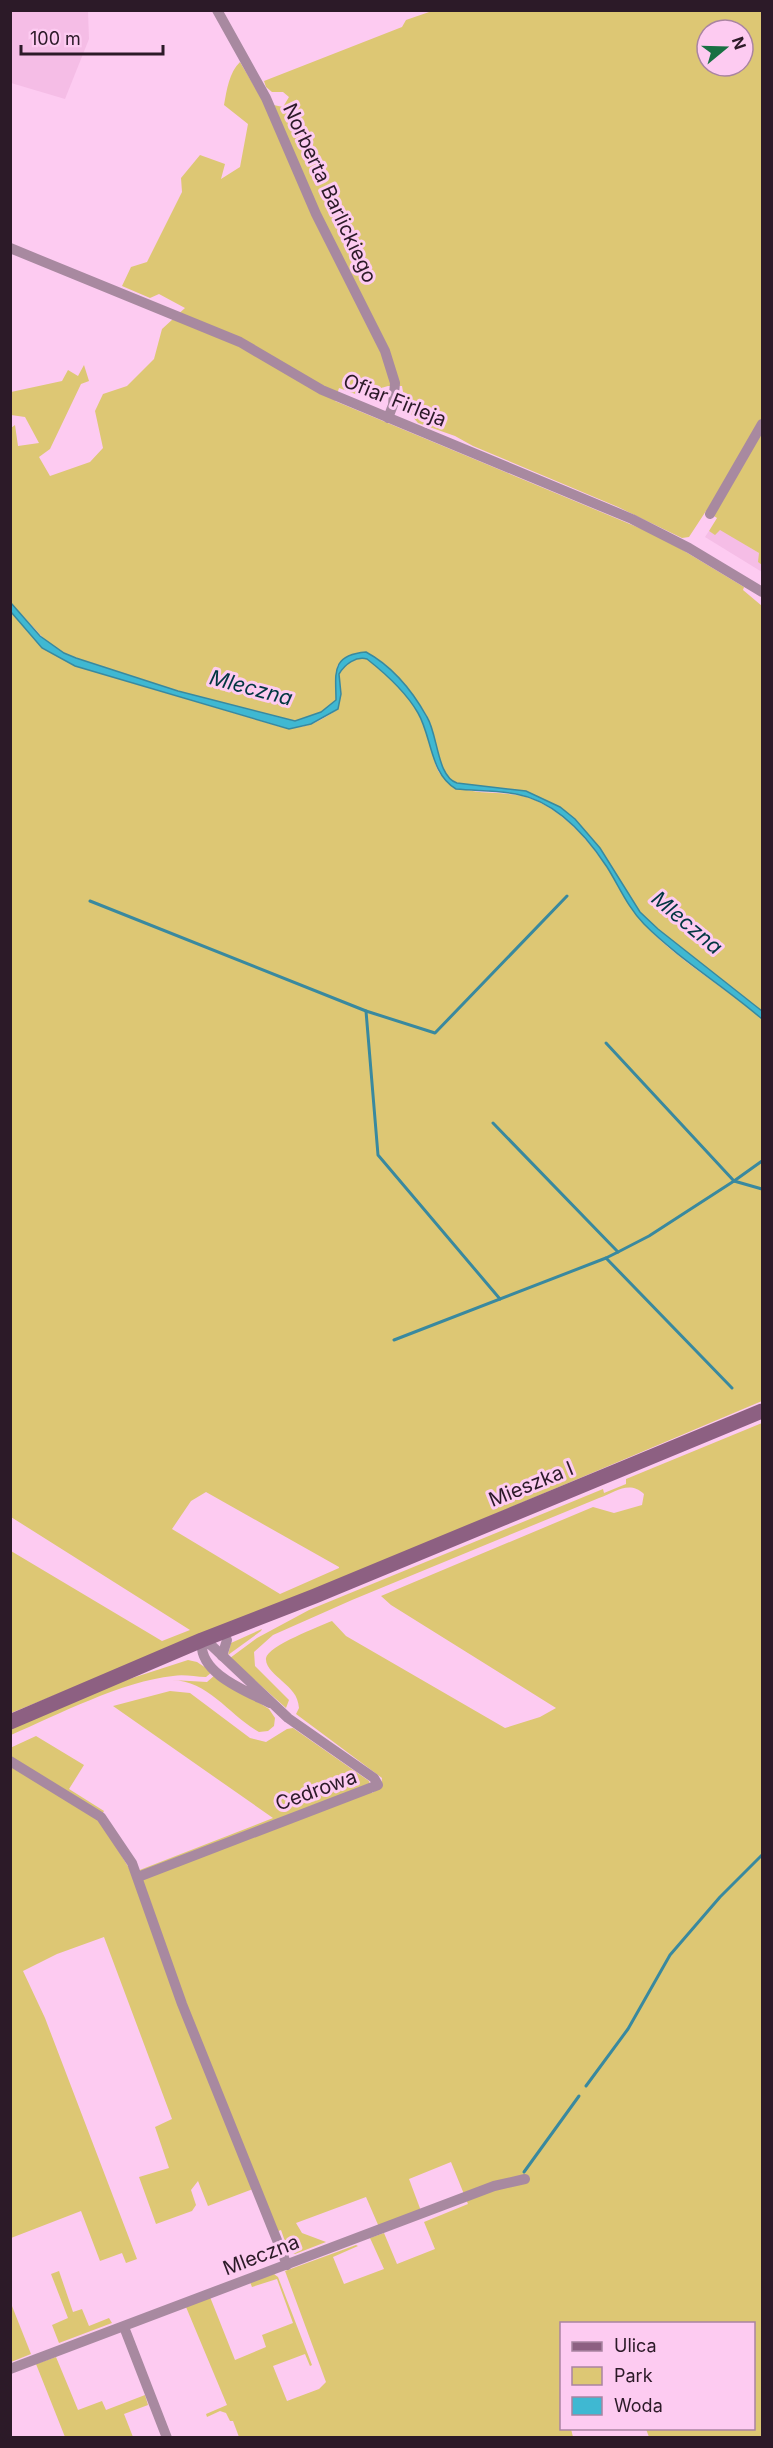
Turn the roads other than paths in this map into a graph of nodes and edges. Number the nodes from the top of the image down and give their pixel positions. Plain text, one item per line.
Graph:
1 (217, 10) edge
2 (10, 248) edge
3 (394, 396) junction
4 (372, 411) junction
5 (388, 418) junction
6 (762, 424) edge
7 (710, 514) dead end
8 (762, 592) edge
9 (762, 1411) edge
10 (315, 1596) junction
11 (209, 1648) junction
12 (270, 1703) junction
13 (10, 1722) edge
14 (10, 1761) edge
15 (138, 1877) junction
16 (525, 2179) dead end
17 (287, 2265) junction
18 (124, 2326) junction
19 (10, 2369) edge
20 (167, 2438) edge

1 - 3 street, Norberta Barlickiego
2 - 4 street, Ofiar Firleja
3 - 4 street
3 - 5 street, Norberta Barlickiego
4 - 5 street, Ofiar Firleja
5 - 8 street, Ofiar Firleja
6 - 7 street
9 - 10 street, Mieszka I
10 - 11 street, Mieszka I
10 - 11 street, Mieszka I
11 - 12 street, Cedrowa
11 - 12 street, Cedrowa
11 - 13 street, Mieszka I
12 - 15 street, Cedrowa
14 - 15 street
15 - 17 street
16 - 17 street, Mleczna
17 - 18 street, Mleczna
18 - 19 street, Mleczna
18 - 20 street

